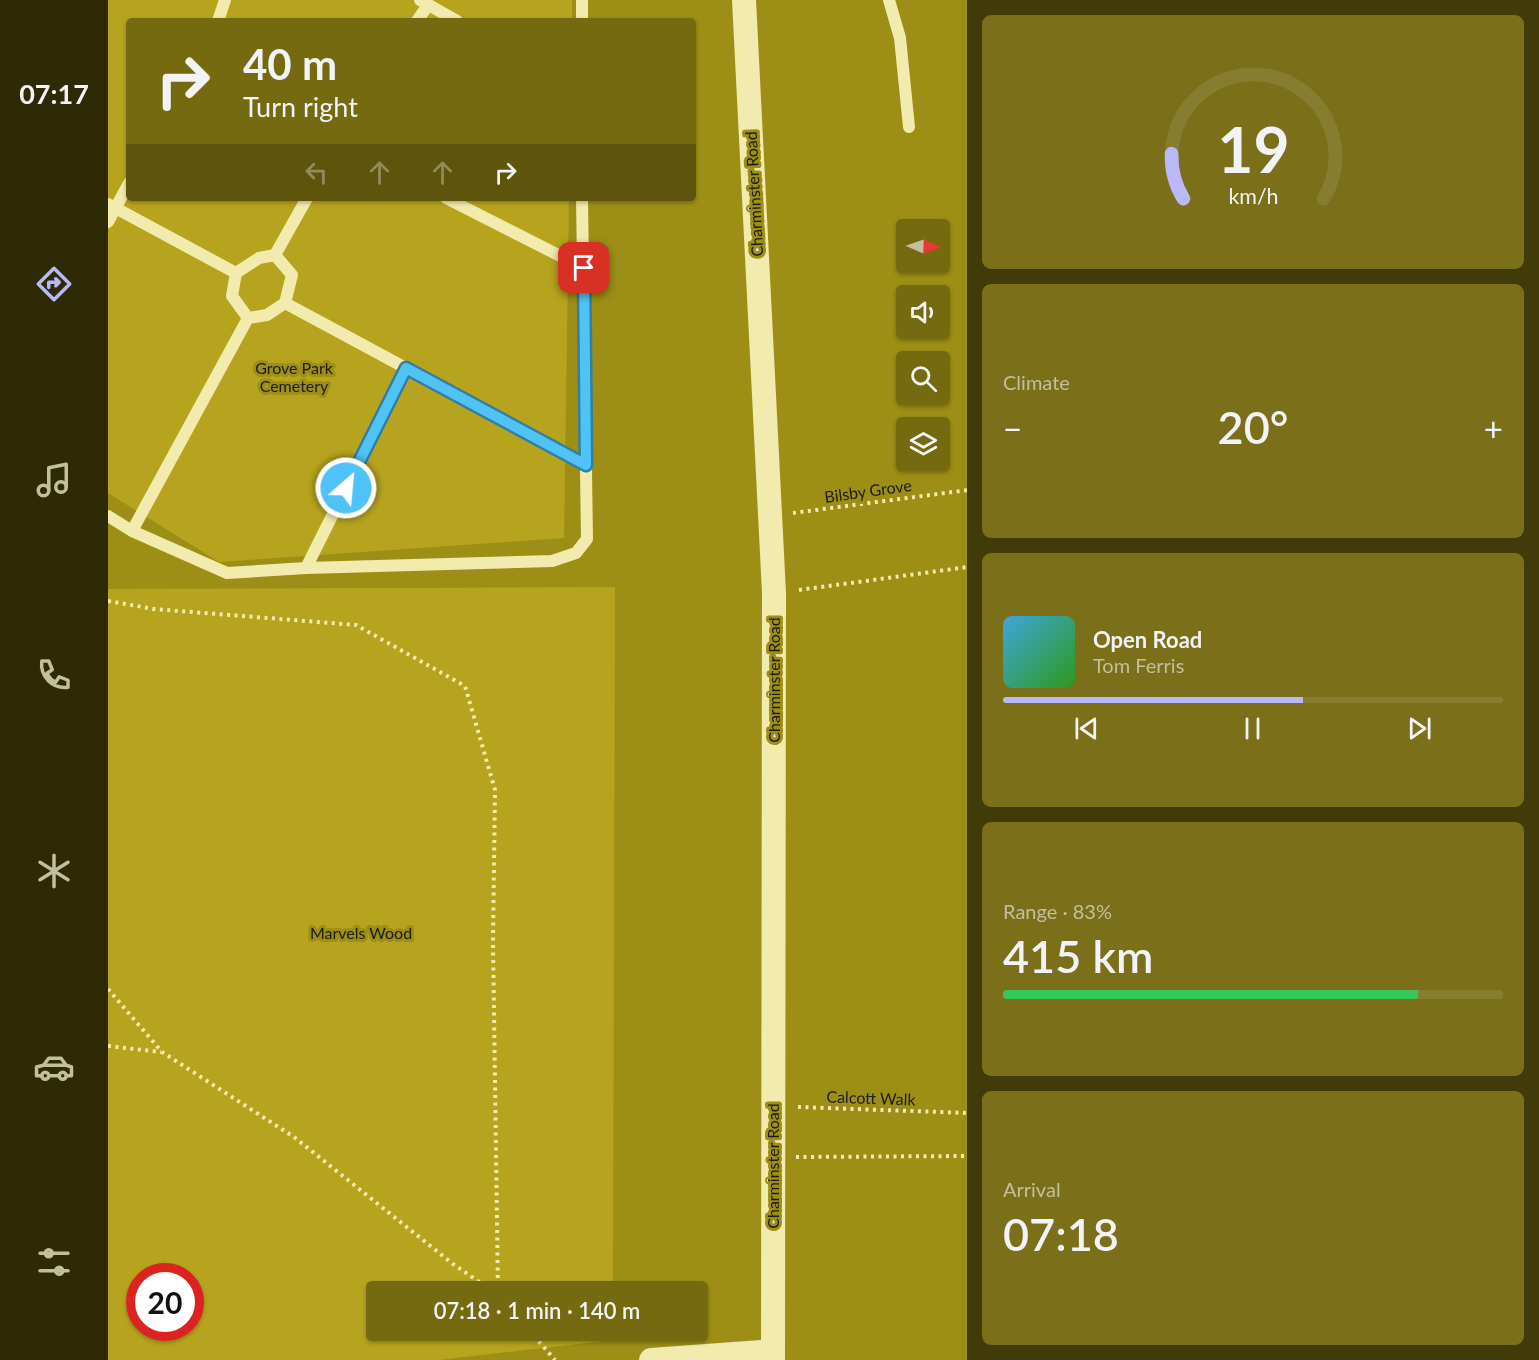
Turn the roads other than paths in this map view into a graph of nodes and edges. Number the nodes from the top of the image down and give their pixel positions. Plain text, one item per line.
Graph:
1 (225, 0) edge
2 (582, 0) edge
3 (744, 0) edge
4 (889, 0) edge
5 (424, 2) edge
6 (219, 18) edge
7 (418, 18) edge
8 (452, 18) edge
9 (582, 18) edge
10 (909, 127) dead end
11 (126, 187) edge
12 (305, 201) edge
13 (452, 201) edge
14 (582, 201) edge
15 (112, 206) edge
16 (108, 222) edge
17 (275, 255) junction
18 (584, 268) junction
19 (236, 273) junction
20 (285, 303) junction
21 (248, 318) junction
22 (406, 368) junction
23 (586, 465) junction
24 (108, 516) edge
25 (132, 531) junction
26 (306, 568) junction
27 (773, 1356) edge
28 (651, 1360) edge

1 - 6 lane
2 - 9 lane
3 - 27 street, Charminster Road
4 - 10 lane
5 - 7 lane
5 - 8 lane
11 - 15 lane
12 - 17 lane
13 - 18 lane
14 - 18 lane
15 - 16 lane
15 - 19 lane
17 - 19 lane
17 - 20 lane
18 - 23 lane
19 - 21 lane
20 - 21 lane
20 - 22 lane
21 - 25 lane
22 - 23 lane
22 - 26 lane
23 - 26 lane
24 - 25 lane
25 - 26 lane
27 - 28 street

